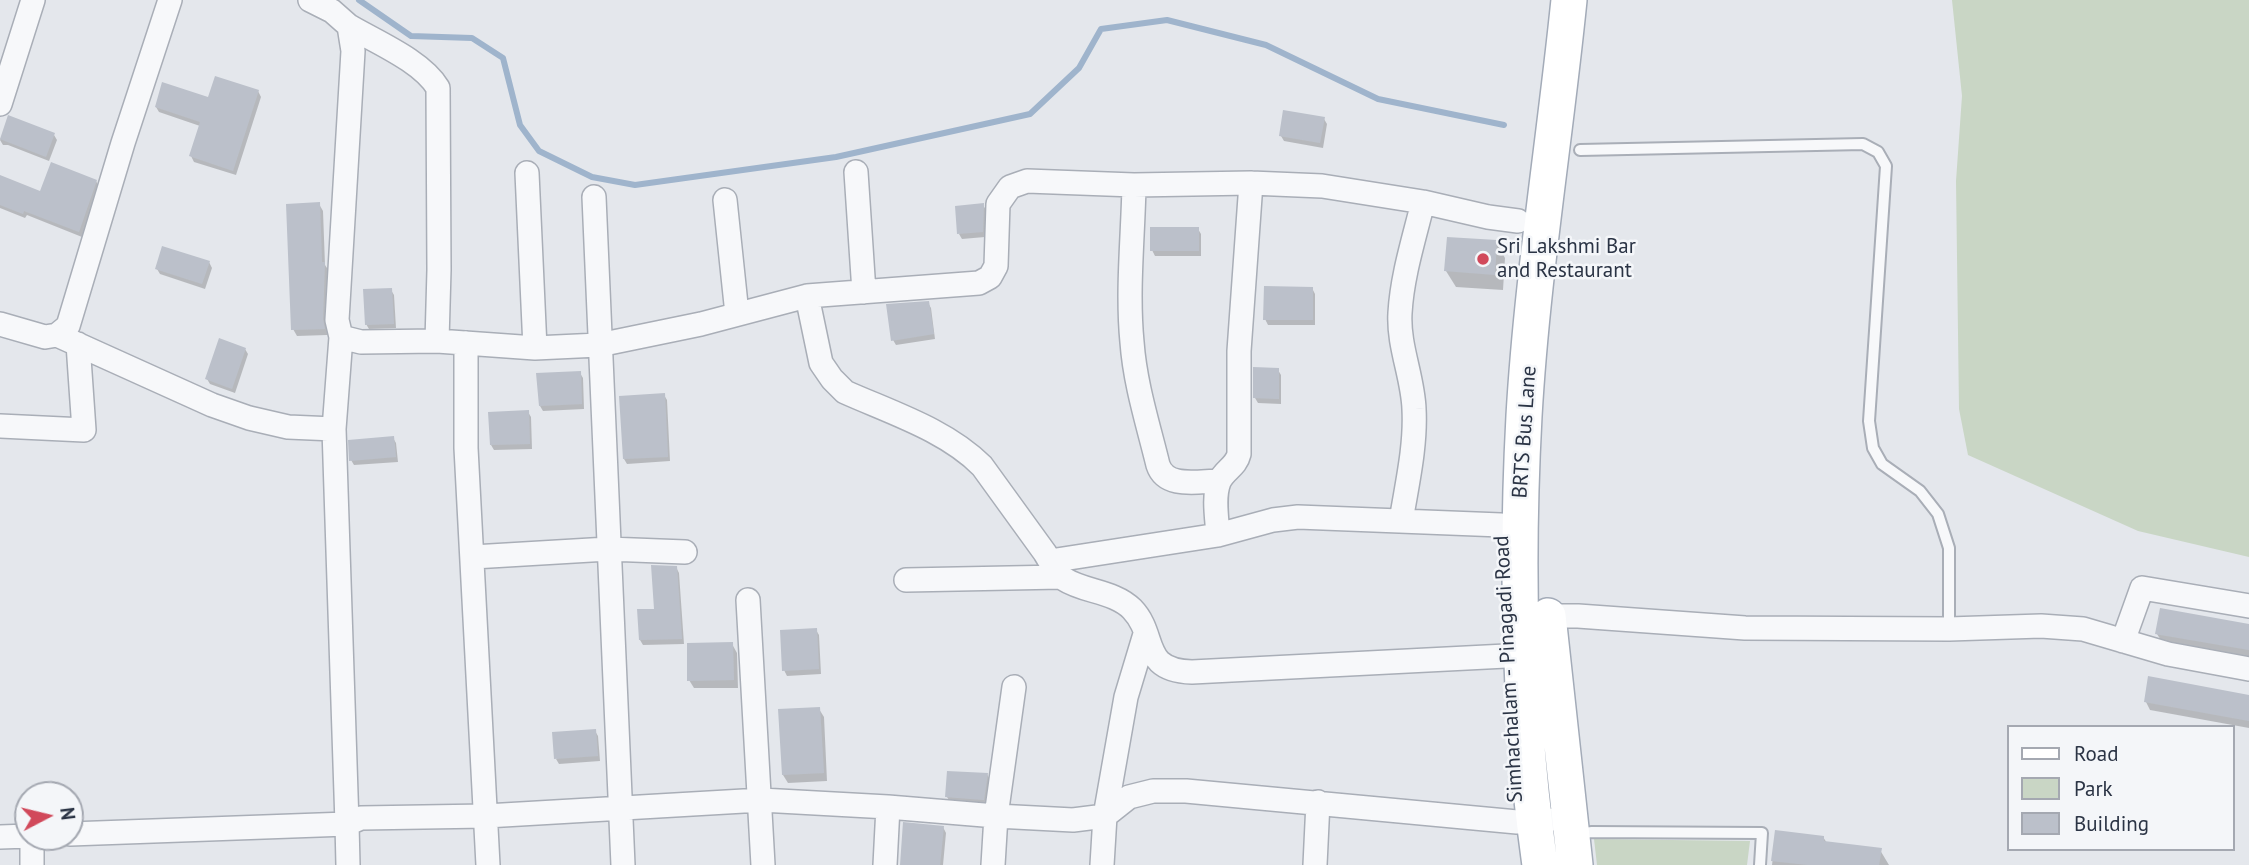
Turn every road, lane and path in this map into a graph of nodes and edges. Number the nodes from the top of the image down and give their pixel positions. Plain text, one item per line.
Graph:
1 (33, 0) edge
2 (170, 0) edge
3 (310, 0) edge
4 (1569, 0) edge
5 (349, 26) junction
6 (0, 104) edge
7 (1580, 150) dead end
8 (527, 173) dead end
9 (856, 173) dead end
10 (1251, 183) junction
11 (1135, 185) junction
12 (594, 197) dead end
13 (725, 200) dead end
14 (1423, 202) junction
15 (1518, 221) joint
16 (864, 292) junction
17 (807, 296) junction
18 (737, 314) junction
19 (0, 324) edge
20 (341, 337) junction
21 (68, 340) junction
22 (437, 341) junction
23 (466, 343) junction
24 (599, 345) junction
25 (535, 348) junction
26 (0, 426) edge
27 (334, 429) junction
28 (1219, 481) junction
29 (1401, 521) junction
30 (1501, 525) junction
31 (1218, 535) junction
32 (608, 549) junction
33 (685, 552) dead end
34 (473, 557) junction
35 (1056, 569) junction
36 (906, 580) dead end
37 (748, 600) dead end
38 (2249, 607) edge
39 (1548, 617) joint
40 (1949, 629) junction
41 (1145, 634) junction
42 (2123, 640) junction
43 (1506, 656) junction
44 (2249, 669) edge
45 (1014, 687) dead end
46 (761, 800) junction
47 (1318, 802) junction
48 (888, 807) junction
49 (621, 808) junction
50 (486, 816) junction
51 (1105, 816) junction
52 (996, 817) junction
53 (1526, 822) junction
54 (347, 824) junction
55 (84, 833) edge
56 (1572, 840) edge
57 (348, 865) edge
58 (488, 865) edge
59 (623, 865) edge
60 (764, 865) edge
61 (885, 865) edge
62 (993, 865) edge
63 (1102, 865) edge
64 (1315, 865) edge
65 (1523, 865) edge
66 (1540, 865) edge
67 (1760, 865) edge

1 - 6 street
2 - 21 street
3 - 5 street
4 - 53 main road, BRTS Bus Lane
5 - 20 street
5 - 22 street
7 - 40 lane
8 - 25 street
9 - 16 street
10 - 11 street
10 - 14 street
10 - 28 street
11 - 16 street
11 - 28 street
12 - 24 street
13 - 18 street
14 - 15 street
14 - 29 street
15 - 30 main road, Simhachalam - Pinagadi Road
16 - 17 street
17 - 18 street
17 - 35 street
18 - 24 street
19 - 21 street
20 - 22 street
20 - 27 street
21 - 26 street
21 - 27 street
22 - 23 street
23 - 25 street
23 - 34 street
24 - 25 street
24 - 32 street
27 - 54 street
28 - 31 street
29 - 30 street
29 - 31 street
30 - 43 main road, Simhachalam - Pinagadi Road
31 - 35 street
32 - 33 street
32 - 34 street
32 - 49 street
34 - 50 street
35 - 36 street
35 - 41 street
37 - 46 street
38 - 42 street
39 - 40 street
39 - 56 main road, Simhachalam - Pinagadi Road
40 - 42 street
41 - 43 street
41 - 51 street
42 - 44 street
43 - 53 main road, Simhachalam - Pinagadi Road
45 - 52 street
46 - 48 street
46 - 49 street
46 - 60 street
47 - 51 street
47 - 53 street
47 - 64 street
48 - 52 street
48 - 61 street
49 - 50 street
49 - 59 street
50 - 54 street
50 - 58 street
51 - 52 street
51 - 63 street
52 - 62 street
53 - 56 street
53 - 65 main road, Simhachalam - Pinagadi Road
53 - 66 main road, BRTS Bus Lane
54 - 55 street
54 - 57 street
56 - 67 lane

